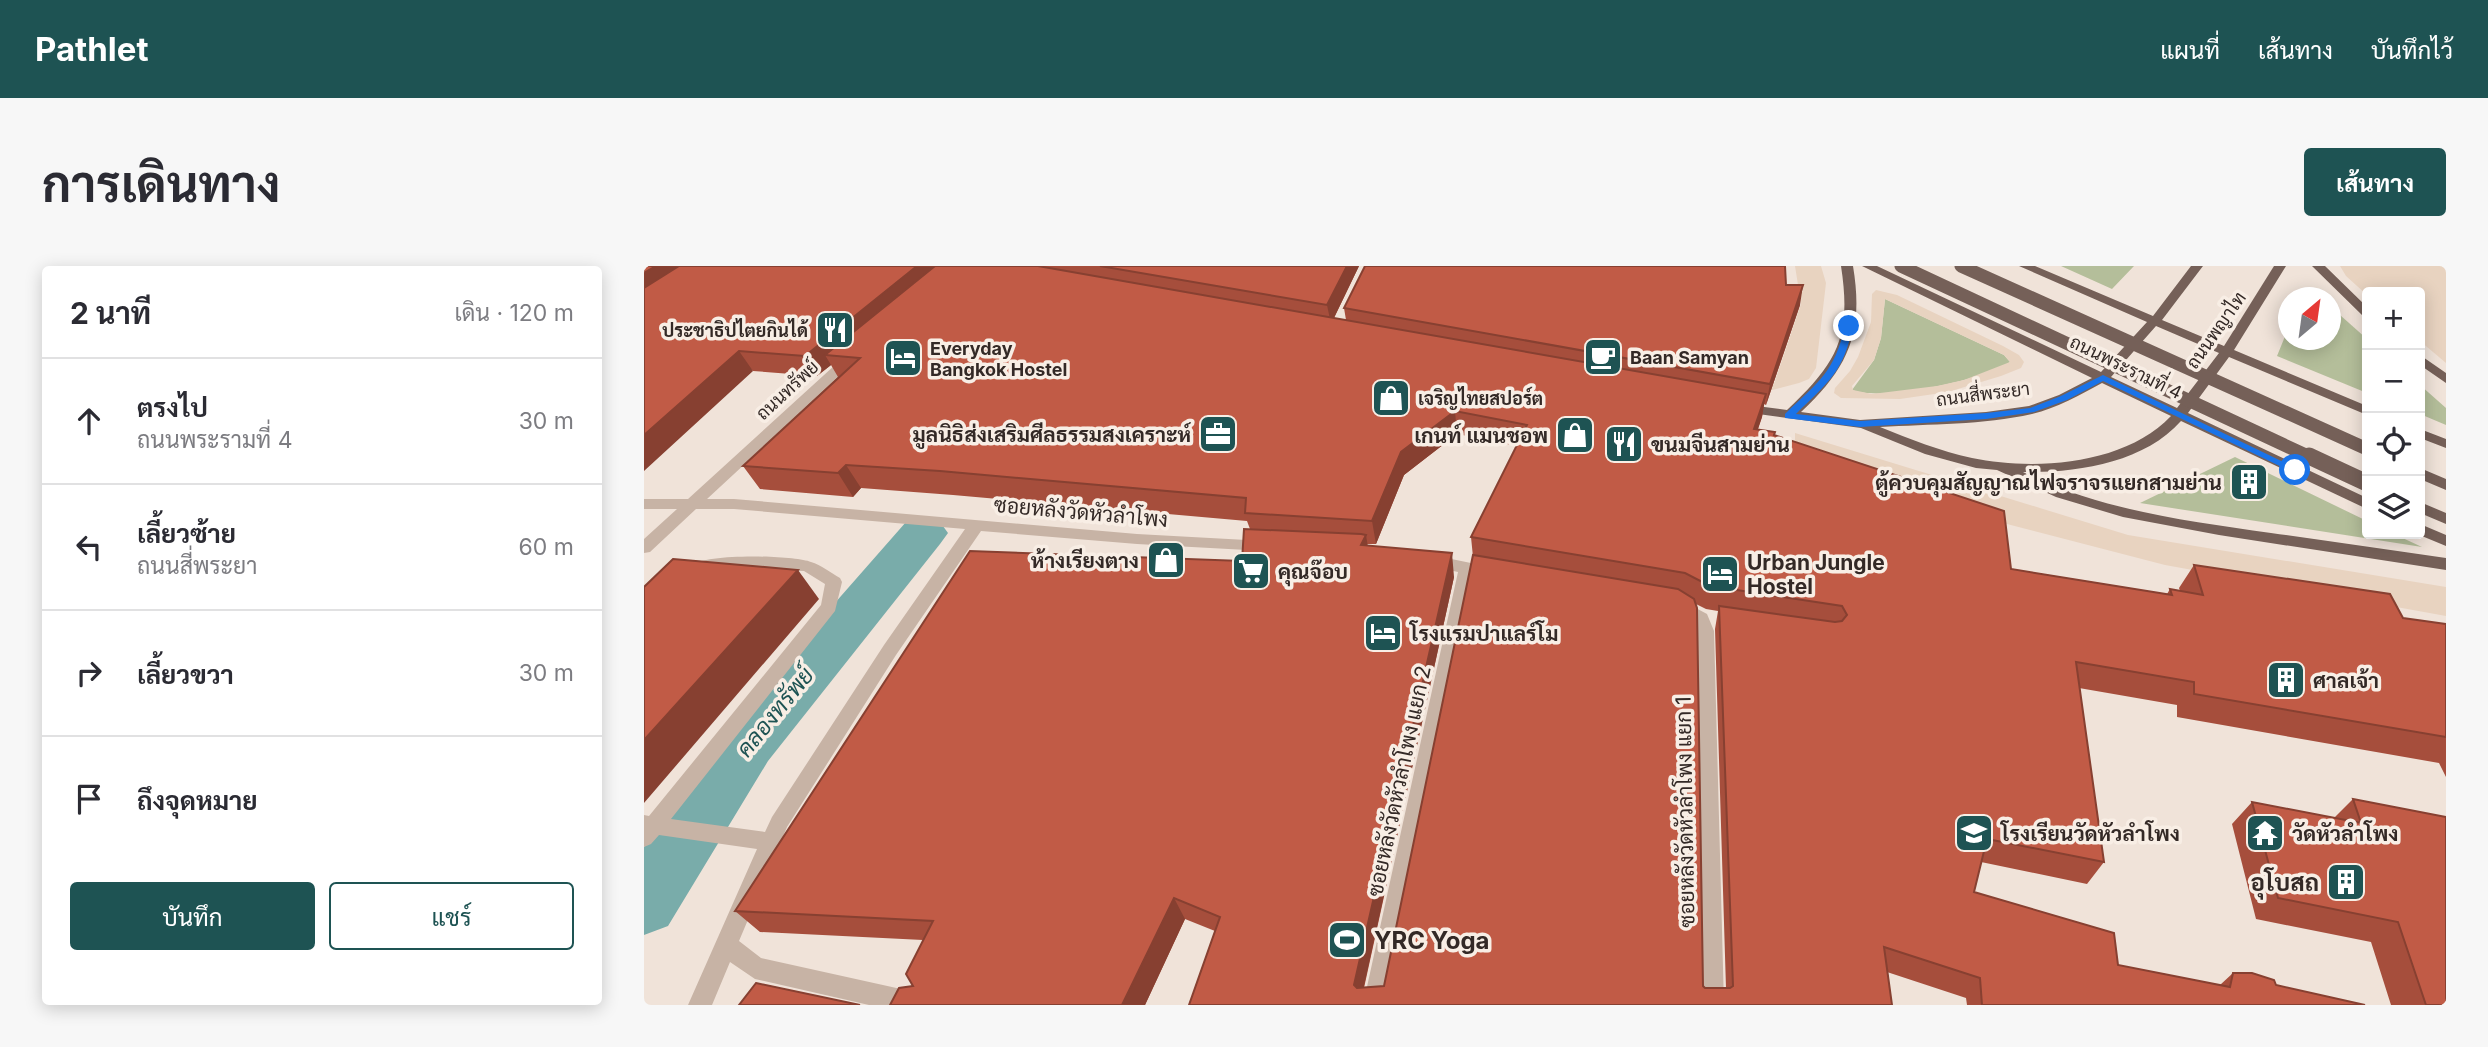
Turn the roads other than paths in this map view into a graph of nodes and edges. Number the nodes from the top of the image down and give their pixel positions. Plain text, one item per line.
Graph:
1 (1847, 266) edge
2 (1868, 266) edge
3 (1901, 266) edge
4 (1961, 266) edge
5 (2025, 266) edge
6 (2197, 266) edge
7 (2280, 266) edge
8 (2318, 266) edge
9 (2362, 308) edge
10 (2154, 321) junction
11 (866, 345) edge
12 (2227, 352) junction
13 (2425, 363) edge
14 (2103, 377) junction
15 (2446, 379) edge
16 (1721, 405) edge
17 (2362, 409) edge
18 (2179, 414) junction
19 (1789, 416) junction
20 (1860, 424) junction
21 (2425, 435) edge
22 (2446, 444) edge
23 (2362, 447) edge
24 (1998, 465) junction
25 (2425, 475) edge
26 (2362, 481) edge
27 (2446, 485) edge
28 (2362, 502) edge
29 (644, 505) edge
30 (691, 505) junction
31 (2425, 509) edge
32 (2446, 519) edge
33 (976, 524) junction
34 (2425, 531) edge
35 (2446, 541) edge
36 (1276, 547) edge
37 (644, 548) edge
38 (1411, 558) edge
39 (2446, 564) edge
40 (1467, 566) junction
41 (689, 574) edge
42 (1518, 578) edge
43 (1658, 601) edge
44 (1701, 618) junction
45 (1726, 622) edge
46 (651, 829) edge
47 (772, 842) junction
48 (727, 945) junction
49 (700, 1005) edge
50 (919, 1005) edge
51 (1375, 1005) edge
52 (1712, 1005) edge

1 - 19 main road
2 - 14 main road, ถนนพระรามที่ 4
3 - 26 main road, ถนนพระรามที่ 4, bridge
4 - 23 main road, ถนนพระรามที่ 4, bridge
5 - 10 main road
6 - 10 main road
7 - 12 main road, ถนนพญาไท
8 - 9 main road
10 - 12 main road
10 - 14 main road
11 - 30 street, ถนนทรัพย์
12 - 17 main road
12 - 18 main road, ถนนพญาไท
13 - 15 main road
14 - 18 main road, ถนนพระรามที่ 4
14 - 20 main road, ถนนสี่พระยา
16 - 19 main road, ถนนสี่พระยา
18 - 24 main road, ถนนสี่พระยา
18 - 28 main road, ถนนพระรามที่ 4
19 - 20 main road, ถนนสี่พระยา
20 - 24 main road, ถนนสี่พระยา
21 - 22 main road
24 - 39 main road
25 - 27 main road
29 - 30 street, ซอยหลังวัดหัวลำโพง
30 - 33 street, ซอยหลังวัดหัวลำโพง
30 - 37 street, ถนนทรัพย์
31 - 32 main road
33 - 36 street, ซอยหลังวัดหัวลำโพง
33 - 47 street
34 - 35 main road
38 - 40 street
40 - 42 street
40 - 51 street, ซอยหลังวัดหัวลำโพง แยก 2
41 - 46 street
43 - 44 street
44 - 45 street
44 - 52 street, ซอยหลังวัดหัวลำโพง แยก 1
46 - 47 street
47 - 48 street
48 - 49 street
48 - 50 street

